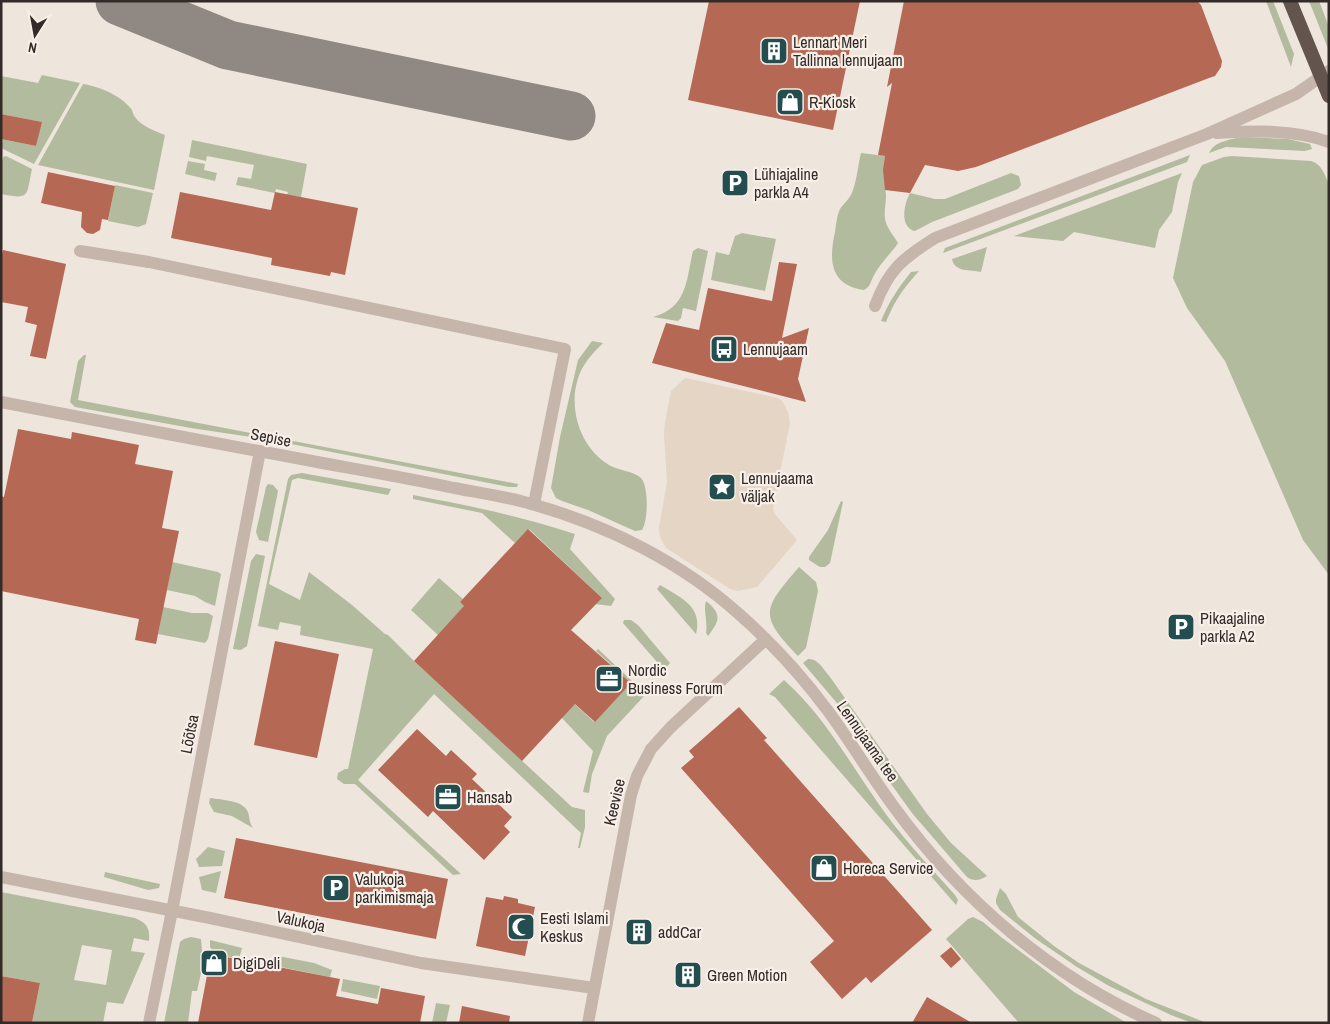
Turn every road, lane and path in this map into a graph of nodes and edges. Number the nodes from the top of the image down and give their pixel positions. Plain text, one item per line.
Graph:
1 (1290, 1) edge
2 (1325, 74) edge
3 (1329, 96) edge
4 (1207, 134) junction
5 (1329, 142) edge
6 (80, 251) dead end
7 (875, 306) dead end
8 (1, 402) edge
9 (260, 451) junction
10 (534, 504) junction
11 (766, 639) junction
12 (1, 877) edge
13 (172, 911) junction
14 (594, 988) junction
15 (148, 1023) edge
16 (588, 1023) edge
17 (1156, 1023) edge

1 - 2 highway
2 - 3 highway
2 - 4 street
4 - 5 street
4 - 7 street
6 - 10 street
8 - 9 street, Sepise
9 - 10 street, Sepise
9 - 13 street, Lõõtsa
10 - 11 street, Lennujaama tee
11 - 14 street, Keevise
11 - 17 street, Lennujaama tee
12 - 13 street, Valukoja
13 - 14 street, Valukoja
13 - 15 street, Lõõtsa
14 - 16 street, Keevise

